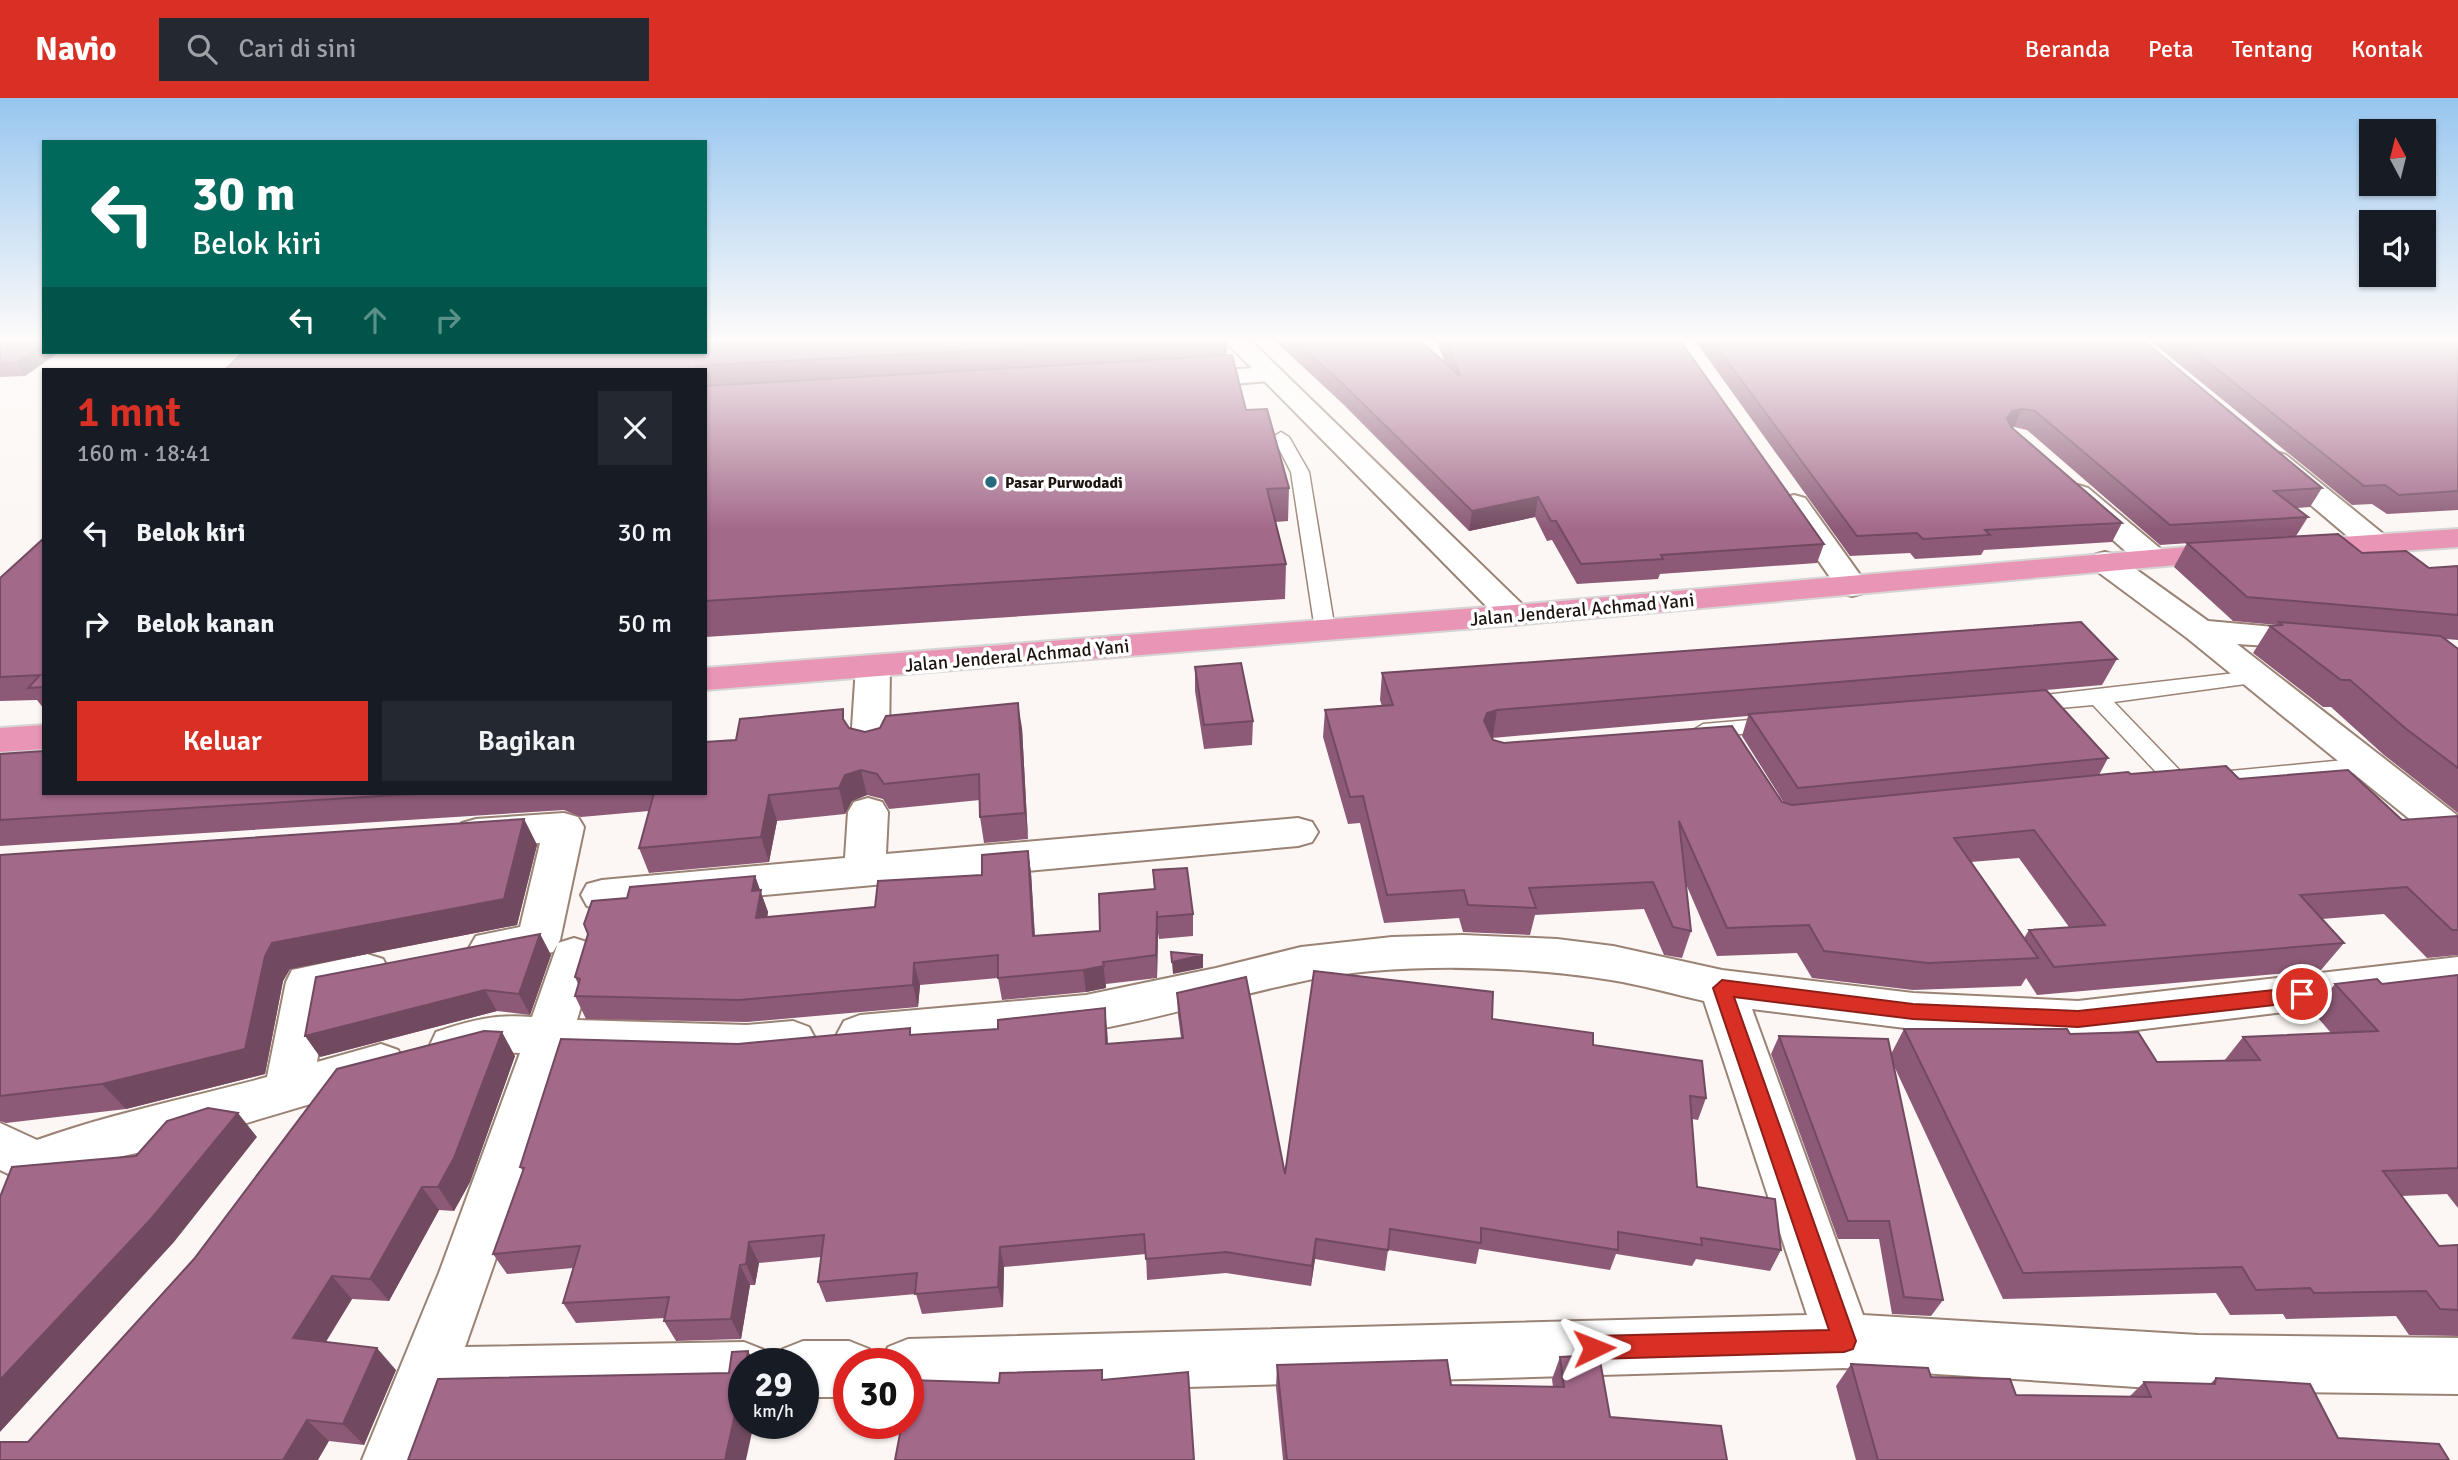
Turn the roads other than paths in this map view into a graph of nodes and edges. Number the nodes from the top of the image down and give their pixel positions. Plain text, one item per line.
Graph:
1 (1300, 403) edge
2 (1281, 437) dead end
3 (2258, 446) edge
4 (2057, 475) edge
5 (1781, 485) edge
6 (2458, 538) edge
7 (2376, 544) junction
8 (2151, 557) junction
9 (2105, 562) junction
10 (1852, 586) junction
11 (1514, 615) junction
12 (1325, 630) junction
13 (2199, 631) junction
14 (2354, 642) edge
15 (873, 666) junction
16 (2253, 677) junction
17 (707, 679) edge
18 (2098, 698) junction
19 (2001, 706) edge
20 (1793, 723) edge
21 (1687, 739) edge
22 (870, 743) edge
23 (2366, 765) junction
24 (2180, 784) junction
25 (2152, 787) edge
26 (868, 812) dead end
27 (1298, 832) dead end
28 (438, 836) edge
29 (2458, 837) edge
30 (865, 872) junction
31 (602, 895) dead end
32 (457, 955) edge
33 (573, 956) dead end
34 (402, 965) edge
35 (2458, 974) edge
36 (1722, 988) junction
37 (549, 1039) junction
38 (312, 1082) junction
39 (287, 1141) edge
40 (11, 1172) edge
41 (1844, 1341) junction
42 (2458, 1366) edge
43 (924, 1367) edge
44 (728, 1370) edge
45 (426, 1376) junction
46 (392, 1460) edge

1 - 11 street
2 - 12 lane
3 - 7 street
4 - 8 street
5 - 10 street
6 - 7 main road, Jalan Jenderal Achmad Yani
7 - 8 main road, Jalan Jenderal Achmad Yani
8 - 9 main road, Jalan Jenderal Achmad Yani
9 - 10 main road, Jalan Jenderal Achmad Yani
9 - 13 street
10 - 11 main road, Jalan Jenderal Achmad Yani
11 - 12 main road, Jalan Jenderal Achmad Yani
12 - 15 main road, Jalan Jenderal Achmad Yani
13 - 14 street
13 - 16 street
15 - 17 main road, Jalan Jenderal Achmad Yani
15 - 22 street
16 - 18 lane
16 - 23 street
18 - 19 lane
18 - 24 lane
20 - 21 lane
23 - 24 lane
23 - 29 street
24 - 25 lane
26 - 30 street
27 - 30 street
28 - 32 street
30 - 31 street
33 - 37 street
34 - 38 street
35 - 36 street
36 - 37 street
36 - 41 street
37 - 38 street
37 - 45 street
38 - 39 street
38 - 40 street
41 - 42 street
41 - 43 street
44 - 45 street
45 - 46 street

